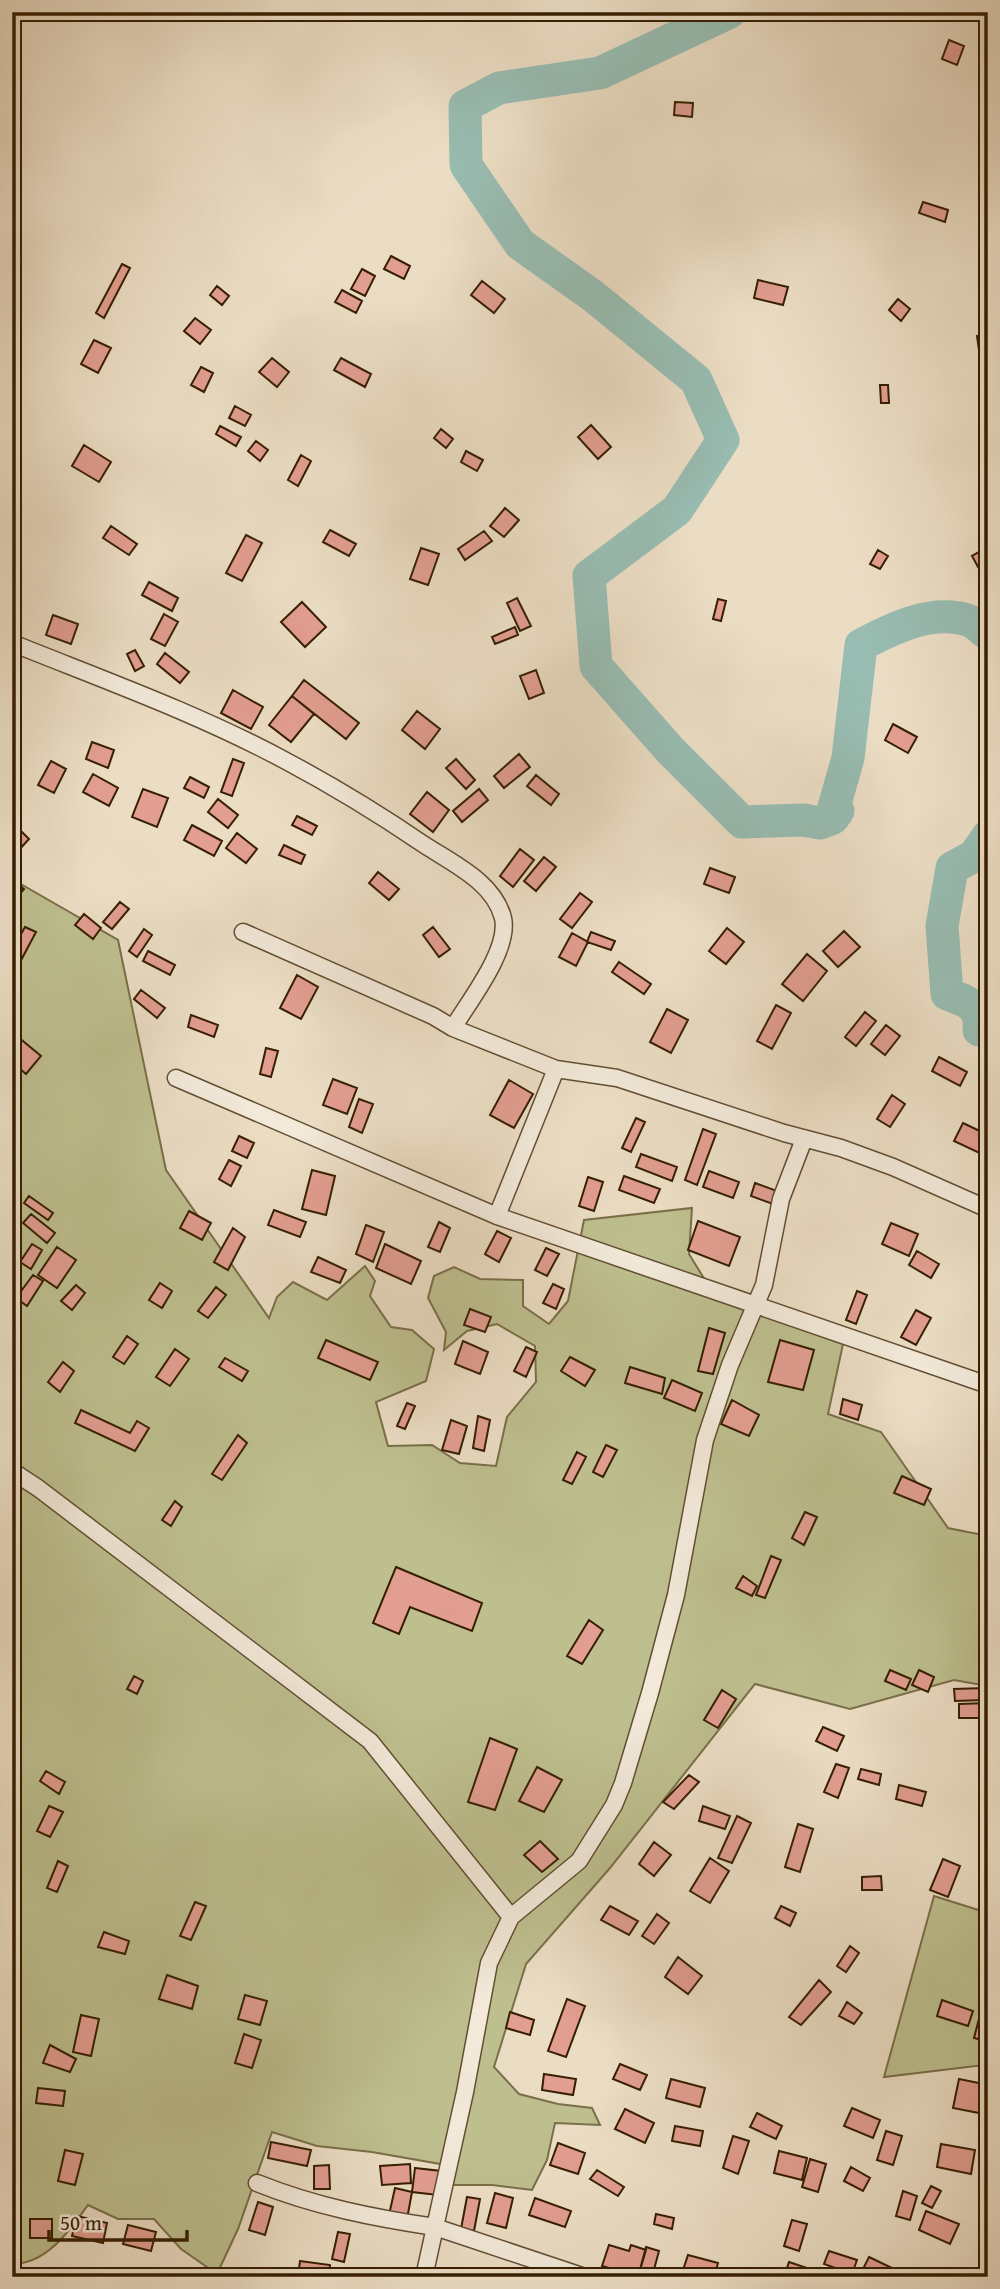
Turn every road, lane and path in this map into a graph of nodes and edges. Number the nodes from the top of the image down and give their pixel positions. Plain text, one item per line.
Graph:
1 (12, 643) edge
2 (243, 933) dead end
3 (453, 1027) junction
4 (556, 1069) junction
5 (176, 1078) dead end
6 (804, 1139) junction
7 (988, 1209) edge
8 (497, 1216) junction
9 (757, 1305) junction
10 (988, 1385) edge
11 (12, 1471) edge
12 (512, 1917) junction
13 (257, 2183) dead end
14 (435, 2227) junction
15 (425, 2277) edge
16 (585, 2277) edge

1 - 3 street
2 - 3 street
3 - 4 street
4 - 6 street
4 - 8 street
5 - 8 street
6 - 7 street
6 - 9 street
8 - 9 street
9 - 10 street
9 - 12 street
11 - 12 street
12 - 14 street
13 - 14 street
14 - 15 street
14 - 16 street

